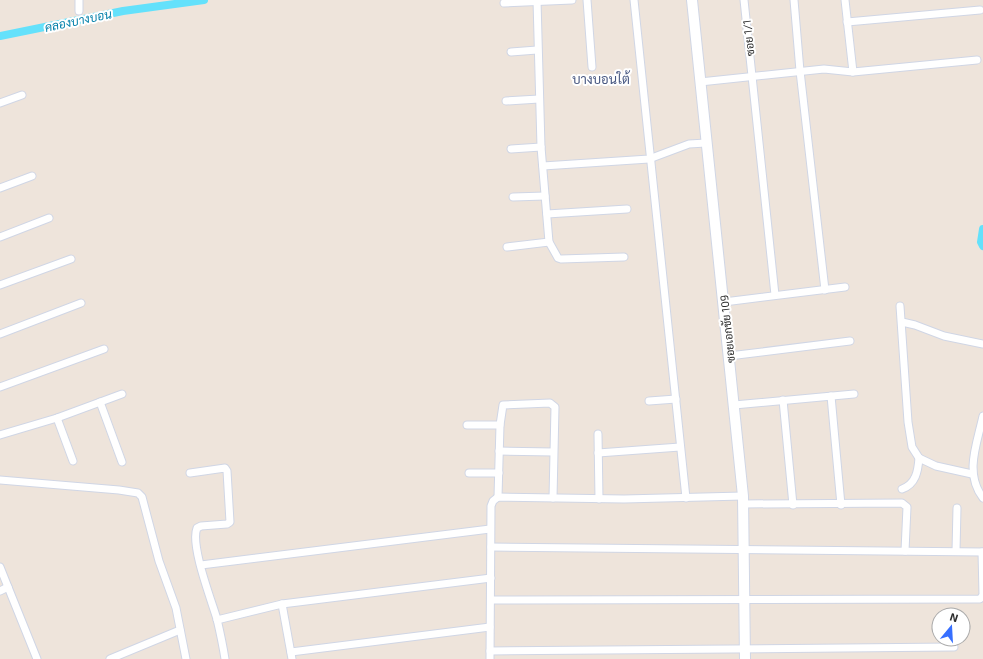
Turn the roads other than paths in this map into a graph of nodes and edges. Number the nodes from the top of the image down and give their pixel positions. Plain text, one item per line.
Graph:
1 (79, 0) edge
2 (572, 0) edge
3 (587, 0) edge
4 (634, 0) edge
5 (692, 0) edge
6 (744, 0) edge
7 (794, 0) edge
8 (845, 0) edge
9 (537, 1) edge
10 (504, 3) dead end
11 (980, 10) dead end
12 (79, 11) dead end
13 (847, 22) junction
14 (537, 50) junction
15 (511, 52) dead end
16 (977, 60) dead end
17 (592, 67) dead end
18 (800, 71) junction
19 (853, 72) junction
20 (752, 76) junction
21 (700, 82) junction
22 (22, 95) dead end
23 (539, 99) junction
24 (506, 101) dead end
25 (0, 103) edge
26 (706, 143) junction
27 (542, 147) junction
28 (511, 149) dead end
29 (650, 159) junction
30 (543, 166) junction
31 (32, 176) dead end
32 (0, 188) edge
33 (545, 196) junction
34 (513, 197) dead end
35 (627, 209) dead end
36 (547, 214) junction
37 (49, 218) dead end
38 (0, 237) edge
39 (549, 242) junction
40 (507, 247) dead end
41 (624, 257) dead end
42 (71, 259) dead end
43 (0, 285) edge
44 (845, 287) dead end
45 (825, 290) junction
46 (776, 295) junction
47 (724, 302) junction
48 (81, 303) dead end
49 (900, 306) dead end
50 (902, 322) junction
51 (0, 334) edge
52 (850, 341) dead end
53 (983, 344) edge
54 (104, 349) dead end
55 (729, 356) junction
56 (0, 387) edge
57 (122, 394) dead end
58 (854, 394) dead end
59 (831, 396) junction
60 (676, 399) junction
61 (783, 400) junction
62 (649, 401) dead end
63 (100, 402) junction
64 (734, 405) junction
65 (983, 416) edge
66 (57, 418) junction
67 (500, 425) junction
68 (467, 426) dead end
69 (598, 434) dead end
70 (0, 435) edge
71 (680, 447) junction
72 (499, 451) junction
73 (553, 452) junction
74 (598, 454) junction
75 (919, 458) junction
76 (73, 461) dead end
77 (122, 462) dead end
78 (190, 472) dead end
79 (469, 473) dead end
80 (498, 473) junction
81 (972, 474) junction
82 (0, 480) edge
83 (902, 489) dead end
84 (498, 497) junction
85 (553, 498) junction
86 (686, 498) junction
87 (983, 498) edge
88 (600, 499) junction
89 (743, 500) junction
90 (793, 505) junction
91 (841, 505) junction
92 (957, 508) dead end
93 (490, 529) junction
94 (491, 547) junction
95 (743, 549) junction
96 (906, 551) junction
97 (956, 551) junction
98 (982, 552) edge
99 (201, 565) junction
100 (0, 567) edge
101 (491, 578) junction
102 (8, 587) junction
103 (0, 591) edge
104 (744, 599) junction
105 (490, 600) junction
106 (282, 604) junction
107 (217, 620) junction
108 (490, 626) junction
109 (180, 630) junction
110 (954, 647) dead end
111 (490, 650) junction
112 (744, 654) edge
113 (292, 656) edge
114 (37, 659) edge
115 (110, 659) edge
116 (186, 659) edge
117 (225, 659) edge
118 (490, 659) edge

1 - 12 street
2 - 9 street
3 - 17 street
4 - 29 street
5 - 21 street, ซอยเอกชัย 109
6 - 20 street, ซอย 1/1
7 - 18 street
8 - 13 street
9 - 10 street
9 - 14 street
11 - 13 street
13 - 19 street
14 - 15 street
14 - 23 street
16 - 19 street
18 - 19 street
18 - 20 street
18 - 45 street
20 - 21 street
20 - 46 street, ซอย 1/1
21 - 26 street, ซอยเอกชัย 109
22 - 25 street
23 - 24 street
23 - 27 street
26 - 29 street
26 - 47 street, ซอยเอกชัย 109
27 - 28 street
27 - 30 street
29 - 30 street
29 - 60 street
30 - 33 street
31 - 32 street
33 - 34 street
33 - 36 street
35 - 36 street
36 - 39 street
37 - 38 street
39 - 40 street
39 - 41 street
42 - 43 street
44 - 45 street
45 - 46 street
46 - 47 street
47 - 55 street, ซอยเอกชัย 109
48 - 51 street
49 - 50 street
50 - 53 street
50 - 75 street
52 - 55 street
54 - 56 street
55 - 64 street, ซอยเอกชัย 109
57 - 63 street
58 - 59 street
59 - 61 street
59 - 91 street
60 - 62 street
60 - 71 street
61 - 64 street
61 - 90 street
63 - 66 street
63 - 77 street
64 - 89 street, ซอยเอกชัย 109
65 - 81 street
66 - 70 street
66 - 76 street
67 - 68 street
67 - 72 street
67 - 73 street
69 - 74 street
71 - 74 street
71 - 86 street
72 - 73 street
72 - 80 street
73 - 85 street
74 - 88 street
75 - 81 street
75 - 83 street
78 - 99 street
79 - 80 street
80 - 84 street
81 - 87 street
82 - 109 street
84 - 85 street
84 - 93 street
85 - 88 street
86 - 88 street
86 - 89 street
89 - 90 street
89 - 95 street, ซอยเอกชัย 109
90 - 91 street
91 - 96 street
92 - 97 street
93 - 94 street
93 - 99 street
94 - 95 street
94 - 101 street
95 - 96 street
95 - 104 street, ซอยเอกชัย 109
96 - 97 street
97 - 98 street
98 - 104 street
99 - 107 street
100 - 102 street
101 - 105 street
101 - 106 street
102 - 103 street
102 - 114 street
104 - 105 street
104 - 112 street, ซอยเอกชัย 109
105 - 108 street
106 - 107 street
106 - 113 street
107 - 117 street
108 - 111 street
108 - 113 street
109 - 115 street
109 - 116 street
110 - 112 street
111 - 112 street
111 - 118 street

